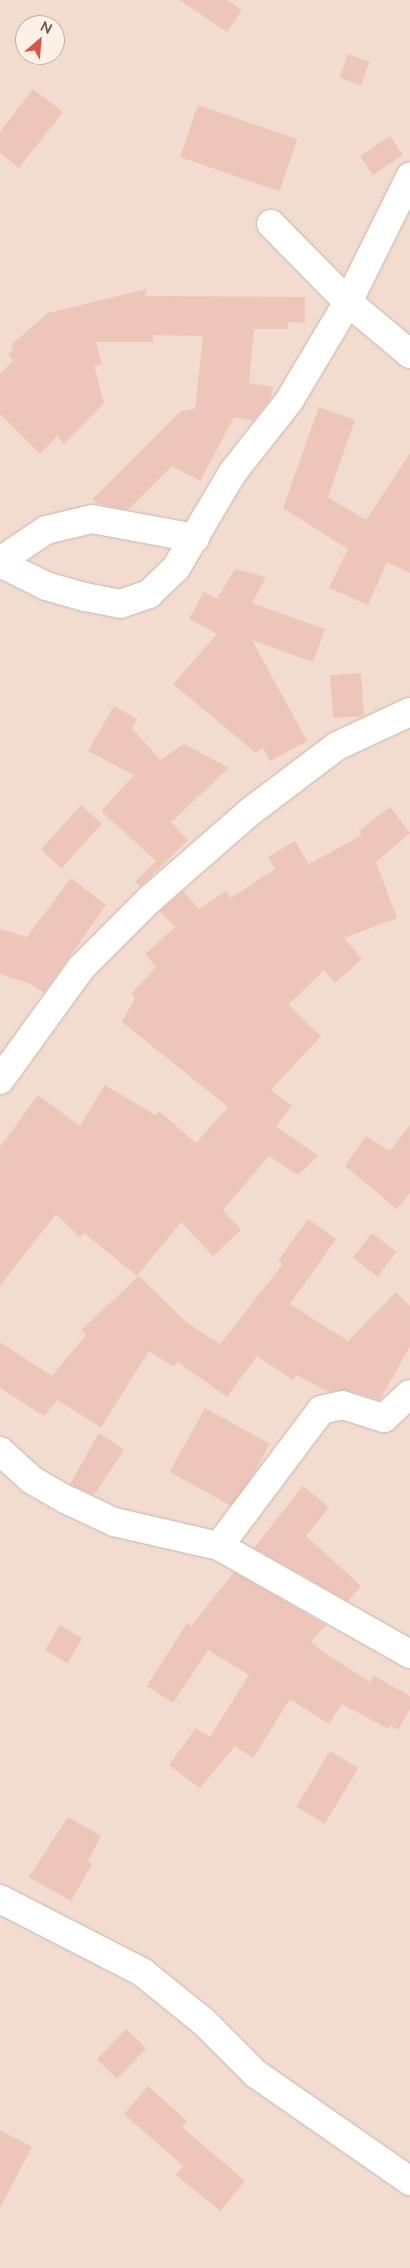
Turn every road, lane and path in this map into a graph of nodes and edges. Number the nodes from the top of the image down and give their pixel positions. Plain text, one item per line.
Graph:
1 (410, 177) edge
2 (271, 224) dead end
3 (348, 302) junction
4 (410, 354) edge
5 (195, 538) junction
6 (5, 552) edge
7 (410, 712) edge
8 (0, 1080) edge
9 (410, 1394) edge
10 (0, 1451) edge
11 (219, 1546) junction
12 (410, 1654) edge
13 (0, 1899) edge
14 (410, 2181) edge

1 - 3 street
2 - 3 street
3 - 4 street
3 - 5 street
5 - 6 street
5 - 6 street
7 - 8 street
9 - 11 street
10 - 11 street
11 - 12 street
13 - 14 street

